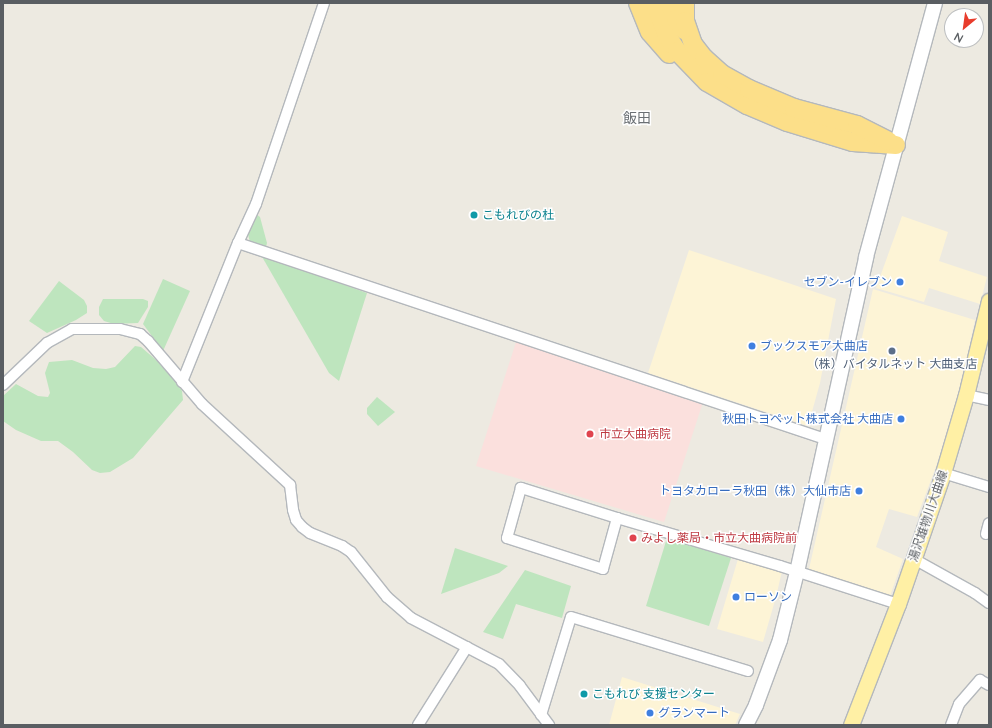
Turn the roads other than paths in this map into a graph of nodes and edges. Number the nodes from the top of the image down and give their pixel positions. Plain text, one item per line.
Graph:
1 (324, 3) edge
2 (638, 3) edge
3 (655, 3) edge
4 (669, 3) edge
5 (685, 3) edge
6 (935, 3) edge
7 (693, 44) junction
8 (707, 82) junction
9 (896, 145) junction
10 (238, 243) junction
11 (989, 302) edge
12 (182, 382) junction
13 (3, 384) edge
14 (966, 395) junction
15 (989, 400) edge
16 (825, 439) junction
17 (943, 472) junction
18 (989, 487) edge
19 (618, 518) junction
20 (989, 524) edge
21 (986, 534) dead end
22 (914, 560) junction
23 (797, 572) junction
24 (989, 603) edge
25 (898, 604) junction
26 (467, 647) junction
27 (748, 671) dead end
28 (989, 685) edge
29 (541, 715) junction
30 (418, 725) edge
31 (549, 725) edge
32 (746, 725) edge
33 (851, 725) edge
34 (951, 725) edge

1 - 10 street
2 - 8 highway
3 - 8 highway
4 - 7 highway
5 - 7 highway
6 - 9 street
7 - 9 highway
8 - 9 highway
9 - 16 street
10 - 12 street
10 - 16 street
11 - 14 main road, 湯沢雄物川大曲線
12 - 13 street
12 - 26 street
14 - 15 street
14 - 17 main road, 湯沢雄物川大曲線
16 - 23 street
17 - 18 street
17 - 22 main road, 湯沢雄物川大曲線
19 - 19 street
19 - 23 street
20 - 21 street
22 - 24 street
22 - 25 main road, 湯沢雄物川大曲線
23 - 25 street
23 - 32 street
25 - 33 main road, 湯沢雄物川大曲線
26 - 29 street
26 - 30 street
27 - 29 street
28 - 34 street
29 - 31 street

